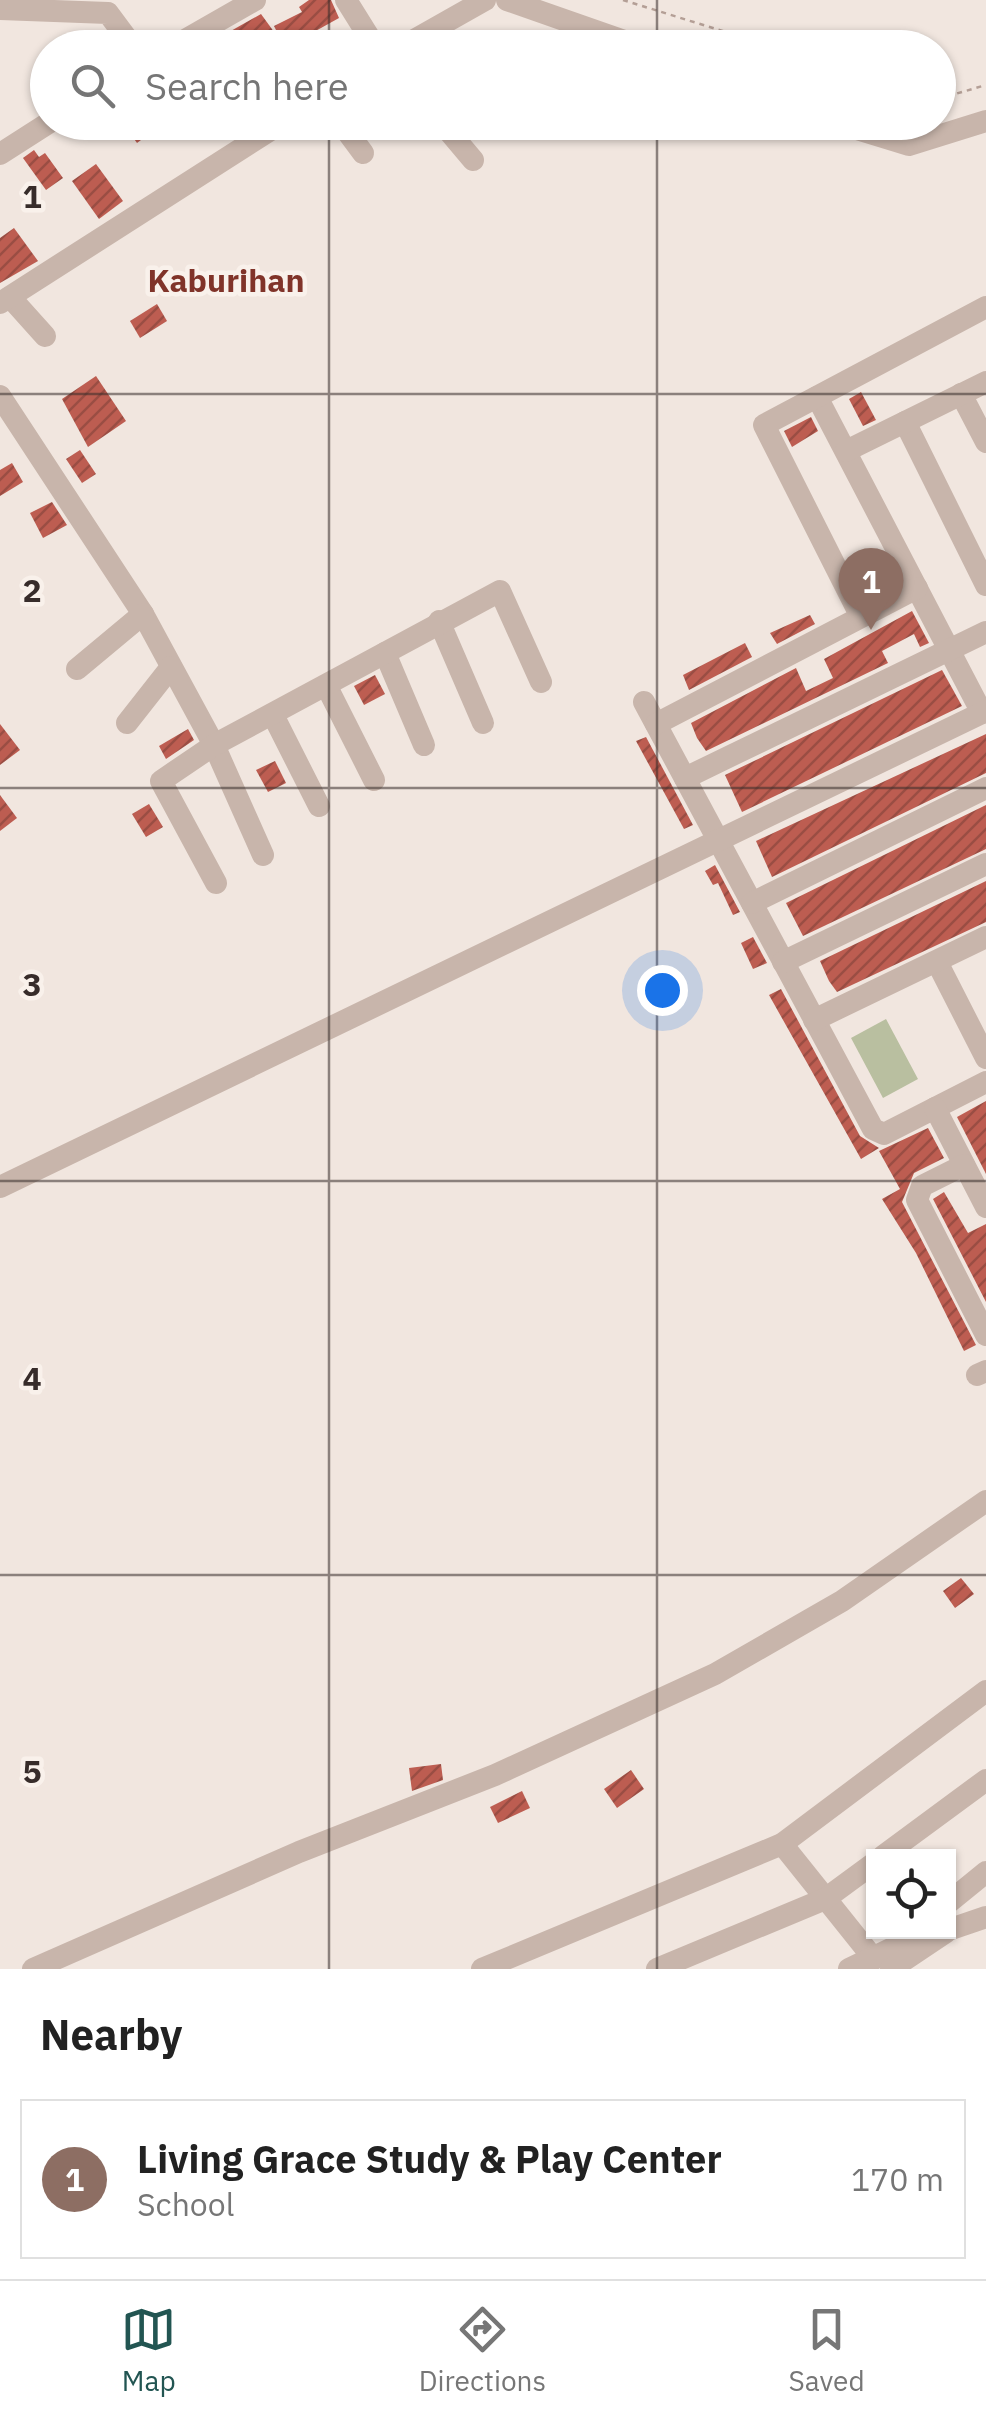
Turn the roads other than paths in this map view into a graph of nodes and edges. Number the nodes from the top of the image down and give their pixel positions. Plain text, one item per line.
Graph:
1 (255, 0) edge
2 (346, 0) edge
3 (485, 0) edge
4 (507, 0) edge
5 (0, 9) edge
6 (121, 30) edge
7 (202, 30) edge
8 (365, 30) edge
9 (432, 30) edge
10 (593, 30) edge
11 (986, 121) edge
12 (956, 130) edge
13 (30, 135) edge
14 (255, 140) edge
15 (353, 140) edge
16 (456, 140) edge
17 (879, 140) edge
18 (924, 140) edge
19 (362, 153) dead end
20 (0, 154) edge
21 (473, 160) dead end
22 (5, 300) edge
23 (986, 307) edge
24 (45, 336) dead end
25 (986, 382) edge
26 (961, 394) junction
27 (0, 396) edge
28 (817, 396) junction
29 (905, 422) junction
30 (986, 442) edge
31 (846, 451) junction
32 (986, 585) edge
33 (917, 588) junction
34 (143, 614) junction
35 (860, 615) junction
36 (439, 621) junction
37 (986, 632) edge
38 (950, 650) junction
39 (385, 653) junction
40 (171, 667) junction
41 (77, 669) dead end
42 (541, 682) dead end
43 (327, 687) junction
44 (644, 702) dead end
45 (984, 712) edge
46 (274, 717) junction
47 (127, 723) dead end
48 (483, 723) dead end
49 (656, 724) junction
50 (214, 745) junction
51 (424, 745) dead end
52 (685, 778) junction
53 (374, 780) dead end
54 (986, 788) edge
55 (319, 806) dead end
56 (719, 842) junction
57 (263, 855) dead end
58 (986, 864) edge
59 (216, 883) dead end
60 (752, 903) junction
61 (986, 937) edge
62 (784, 962) junction
63 (937, 962) junction
64 (976, 1014) edge
65 (814, 1020) junction
66 (986, 1058) edge
67 (986, 1082) edge
68 (935, 1108) junction
69 (964, 1165) junction
70 (0, 1187) edge
71 (986, 1207) edge
72 (986, 1336) edge
73 (986, 1501) edge
74 (986, 1691) edge
75 (986, 1780) edge
76 (782, 1844) junction
77 (892, 1849) edge
78 (866, 1870) edge
79 (986, 1872) edge
80 (956, 1896) edge
81 (826, 1899) junction
82 (986, 1917) edge
83 (956, 1928) edge
84 (907, 1939) edge
85 (931, 1939) edge
86 (882, 1964) edge
87 (32, 1969) edge
88 (482, 1969) edge
89 (658, 1969) edge
90 (849, 1969) edge

1 - 7 street
2 - 8 street
3 - 9 street
4 - 10 street
5 - 6 street
11 - 12 street
13 - 20 street
14 - 22 street
15 - 19 street
16 - 21 street
17 - 18 street
22 - 24 street
23 - 28 street
25 - 26 street
26 - 29 street
26 - 30 street
27 - 34 street
28 - 31 street
28 - 35 street
29 - 31 street
29 - 32 street
31 - 33 street
33 - 35 street
33 - 38 street
34 - 40 street
34 - 41 street
35 - 49 street
36 - 39 street
36 - 42 street
36 - 48 street
37 - 38 street
38 - 45 street
38 - 52 street
39 - 43 street
39 - 51 street
40 - 47 street
40 - 50 street
43 - 46 street
43 - 53 street
44 - 49 street
45 - 56 street
46 - 50 street
46 - 55 street
49 - 52 street
50 - 57 street
50 - 59 street
52 - 56 street
54 - 60 street
56 - 60 street
56 - 70 street
58 - 62 street
60 - 62 street
61 - 63 street
62 - 65 street
63 - 64 street
63 - 65 street
64 - 66 street
65 - 68 street
67 - 68 street
68 - 69 street
69 - 71 street
69 - 72 street
73 - 87 street
74 - 76 street
75 - 77 street
76 - 81 street
76 - 88 street
78 - 81 street
79 - 80 street
81 - 86 street
81 - 89 street
82 - 83 street
84 - 86 street
85 - 86 street
86 - 90 street

